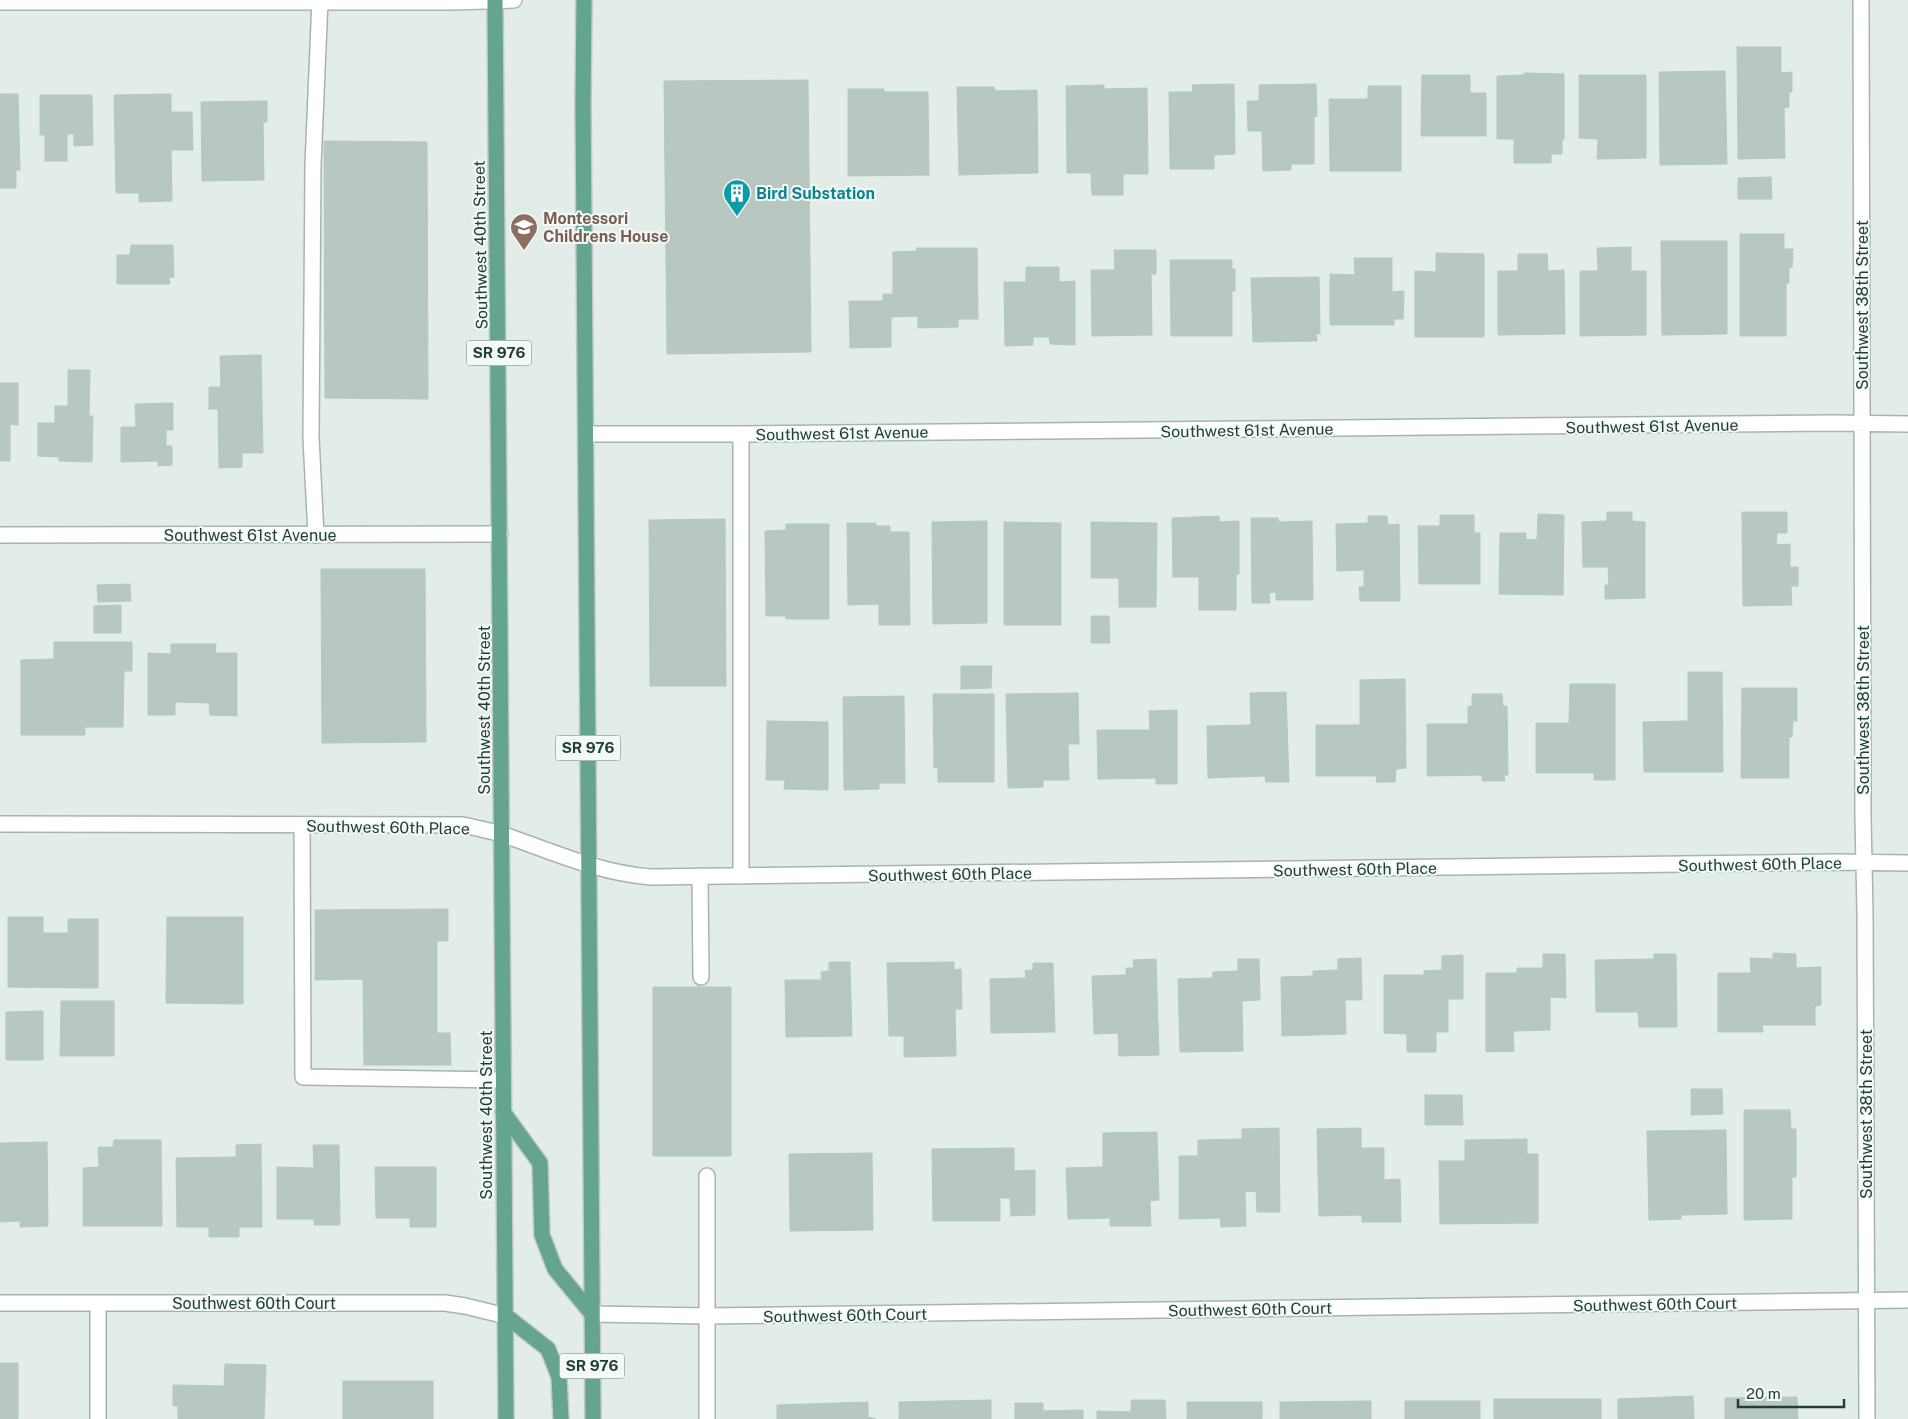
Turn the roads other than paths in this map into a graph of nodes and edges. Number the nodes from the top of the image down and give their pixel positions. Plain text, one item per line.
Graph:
1 (496, 0) edge
2 (514, 0) edge
3 (584, 0) edge
4 (1861, 0) edge
5 (320, 1) edge
6 (0, 2) edge
7 (1863, 423) junction
8 (1908, 424) edge
9 (586, 434) junction
10 (741, 434) junction
11 (500, 534) junction
12 (0, 535) edge
13 (316, 535) junction
14 (0, 824) edge
15 (302, 825) junction
16 (502, 834) junction
17 (1864, 862) junction
18 (1908, 863) edge
19 (588, 866) junction
20 (700, 876) junction
21 (741, 876) junction
22 (701, 977) dead end
23 (503, 1080) junction
24 (503, 1112) junction
25 (707, 1176) dead end
26 (1908, 1300) edge
27 (1866, 1301) junction
28 (0, 1303) edge
29 (98, 1303) junction
30 (592, 1314) junction
31 (506, 1316) junction
32 (708, 1316) junction
33 (98, 1419) edge
34 (506, 1419) edge
35 (561, 1419) edge
36 (592, 1419) edge
37 (707, 1419) edge
38 (1868, 1419) edge

1 - 2 street
1 - 5 street
1 - 11 main road, Southwest 40th Street / SR 976
3 - 9 main road, SR 976
4 - 7 street, Southwest 38th Street
5 - 6 street
5 - 13 street
7 - 8 street, Southwest 61st Avenue
7 - 10 street, Southwest 61st Avenue
7 - 17 street, Southwest 38th Street
9 - 10 street, Southwest 61st Avenue
9 - 19 main road, SR 976
10 - 21 street
11 - 13 street, Southwest 61st Avenue
11 - 16 main road, Southwest 40th Street / SR 976
12 - 13 street, Southwest 61st Avenue
14 - 15 street, Southwest 60th Place
15 - 16 street, Southwest 60th Place
15 - 23 street
16 - 19 street, Southwest 60th Place
16 - 23 main road, Southwest 40th Street / SR 976
17 - 18 street, Southwest 60th Place
17 - 21 street, Southwest 60th Place
17 - 27 street, Southwest 38th Street
19 - 20 street, Southwest 60th Place
19 - 30 main road, SR 976
20 - 21 street, Southwest 60th Place
20 - 22 street
23 - 24 main road, Southwest 40th Street / SR 976
24 - 30 main road
24 - 31 main road, Southwest 40th Street / SR 976
25 - 32 street
26 - 27 street, Southwest 60th Court
27 - 32 street, Southwest 60th Court
27 - 38 street, Southwest 38th Street
28 - 29 street, Southwest 60th Court
29 - 31 street, Southwest 60th Court
29 - 33 street
30 - 32 street, Southwest 60th Court
30 - 36 main road, SR 976
31 - 34 main road, Southwest 40th Street / SR 976
31 - 35 main road
32 - 37 street

